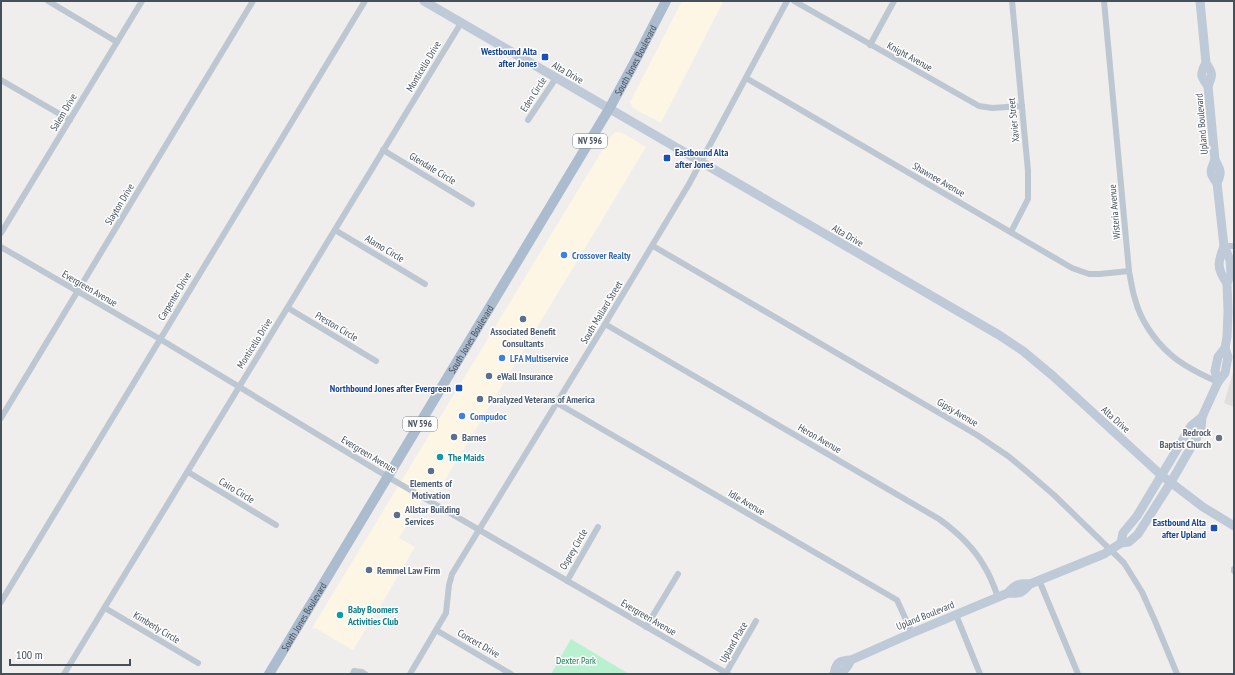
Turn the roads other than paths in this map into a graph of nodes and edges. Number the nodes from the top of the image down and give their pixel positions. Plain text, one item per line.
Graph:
1 (48, 1) edge
2 (142, 1) edge
3 (253, 1) edge
4 (365, 1) edge
5 (424, 1) edge
6 (666, 1) edge
7 (787, 1) edge
8 (794, 1) edge
9 (894, 1) edge
10 (1012, 1) edge
11 (1104, 1) edge
12 (1200, 1) edge
13 (461, 22) junction
14 (117, 42) junction
15 (870, 45) junction
16 (556, 78) junction
17 (746, 78) junction
18 (1, 80) edge
19 (1022, 106) junction
20 (609, 109) junction
21 (70, 120) junction
22 (528, 120) dead end
23 (384, 150) junction
24 (701, 162) junction
25 (472, 204) dead end
26 (335, 230) junction
27 (1011, 232) junction
28 (1, 233) edge
29 (653, 246) junction
30 (1224, 246) junction
31 (1234, 246) edge
32 (1, 247) edge
33 (1130, 272) junction
34 (425, 284) dead end
35 (77, 292) junction
36 (288, 308) junction
37 (605, 324) junction
38 (160, 340) junction
39 (376, 361) dead end
40 (1218, 382) junction
41 (239, 387) junction
42 (557, 403) junction
43 (1, 418) edge
44 (1202, 418) junction
45 (188, 472) junction
46 (1161, 475) junction
47 (388, 477) junction
48 (1171, 482) junction
49 (276, 525) dead end
50 (1234, 526) edge
51 (598, 527) dead end
52 (479, 530) junction
53 (1121, 543) junction
54 (1111, 550) junction
55 (678, 574) dead end
56 (566, 581) junction
57 (1035, 582) junction
58 (998, 597) junction
59 (1, 602) edge
60 (105, 608) junction
61 (956, 615) junction
62 (756, 621) dead end
63 (646, 627) junction
64 (436, 630) junction
65 (912, 633) junction
66 (198, 663) dead end
67 (727, 673) edge
68 (64, 674) edge
69 (269, 674) edge
70 (353, 674) edge
71 (365, 674) edge
72 (410, 674) edge
73 (511, 674) edge
74 (834, 674) edge
75 (980, 674) edge
76 (1078, 674) edge
77 (1177, 674) edge

1 - 14 street
2 - 14 street, Salem Drive
3 - 35 street, Slayton Drive
4 - 38 street, Carpenter Drive
5 - 13 street, Alta Drive
6 - 20 main road, South Jones Boulevard / NV 596
7 - 17 street, South Mallard Street
8 - 15 street, Knight Avenue
9 - 15 street
10 - 19 street, Xavier Street
11 - 33 street, Wisteria Avenue
12 - 30 street, Upland Boulevard
13 - 16 street, Alta Drive
13 - 23 street, Monticello Drive
14 - 21 street, Salem Drive
15 - 19 street, Knight Avenue
16 - 20 street, Alta Drive
16 - 22 street, Eden Circle
17 - 24 street, South Mallard Street
17 - 27 street, Shawnee Avenue
18 - 21 street
19 - 27 street, Xavier Street
20 - 24 street, Alta Drive
20 - 47 main road, South Jones Boulevard / NV 596
21 - 28 street, Salem Drive
23 - 25 street, Glendale Circle
23 - 26 street, Monticello Drive
24 - 29 street, South Mallard Street
24 - 46 street, Alta Drive
26 - 34 street, Alamo Circle
26 - 36 street, Monticello Drive
27 - 33 street, Shawnee Avenue
29 - 37 street, South Mallard Street
29 - 54 street, Gipsy Avenue
30 - 31 street
30 - 40 street, Upland Boulevard
32 - 35 street, Evergreen Avenue
33 - 40 street, Wisteria Avenue
35 - 38 street, Evergreen Avenue
35 - 43 street, Slayton Drive
36 - 39 street, Preston Circle
36 - 41 street, Monticello Drive
37 - 42 street, South Mallard Street
37 - 58 street, Heron Avenue
38 - 41 street, Evergreen Avenue
38 - 59 street, Carpenter Drive
40 - 44 street, Upland Boulevard
41 - 45 street, Monticello Drive
41 - 47 street, Evergreen Avenue
42 - 52 street, South Mallard Street
42 - 65 street, Idle Avenue
44 - 46 street, Upland Boulevard
44 - 48 street, Upland Boulevard
45 - 49 street, Cairo Circle
45 - 60 street, Monticello Drive
46 - 48 street, Alta Drive
46 - 53 street, Upland Boulevard
47 - 52 street, Evergreen Avenue
47 - 69 main road, South Jones Boulevard / NV 596
48 - 50 street, Alta Drive
48 - 53 street, Upland Boulevard
51 - 56 street, Osprey Circle
52 - 56 street, Evergreen Avenue
52 - 64 street, South Mallard Street
53 - 54 street, Upland Boulevard
54 - 57 street, Upland Boulevard
54 - 77 street, Gipsy Avenue
55 - 63 street
56 - 63 street, Evergreen Avenue
57 - 58 street, Upland Boulevard
57 - 76 street
58 - 61 street, Upland Boulevard
60 - 66 street, Kimberly Circle
60 - 68 street, Monticello Drive
61 - 65 street, Upland Boulevard
61 - 75 street
62 - 67 street, Upland Place
63 - 67 street, Evergreen Avenue
64 - 72 street, South Mallard Street
64 - 73 street, Concert Drive
65 - 74 street, Upland Boulevard
70 - 71 street

